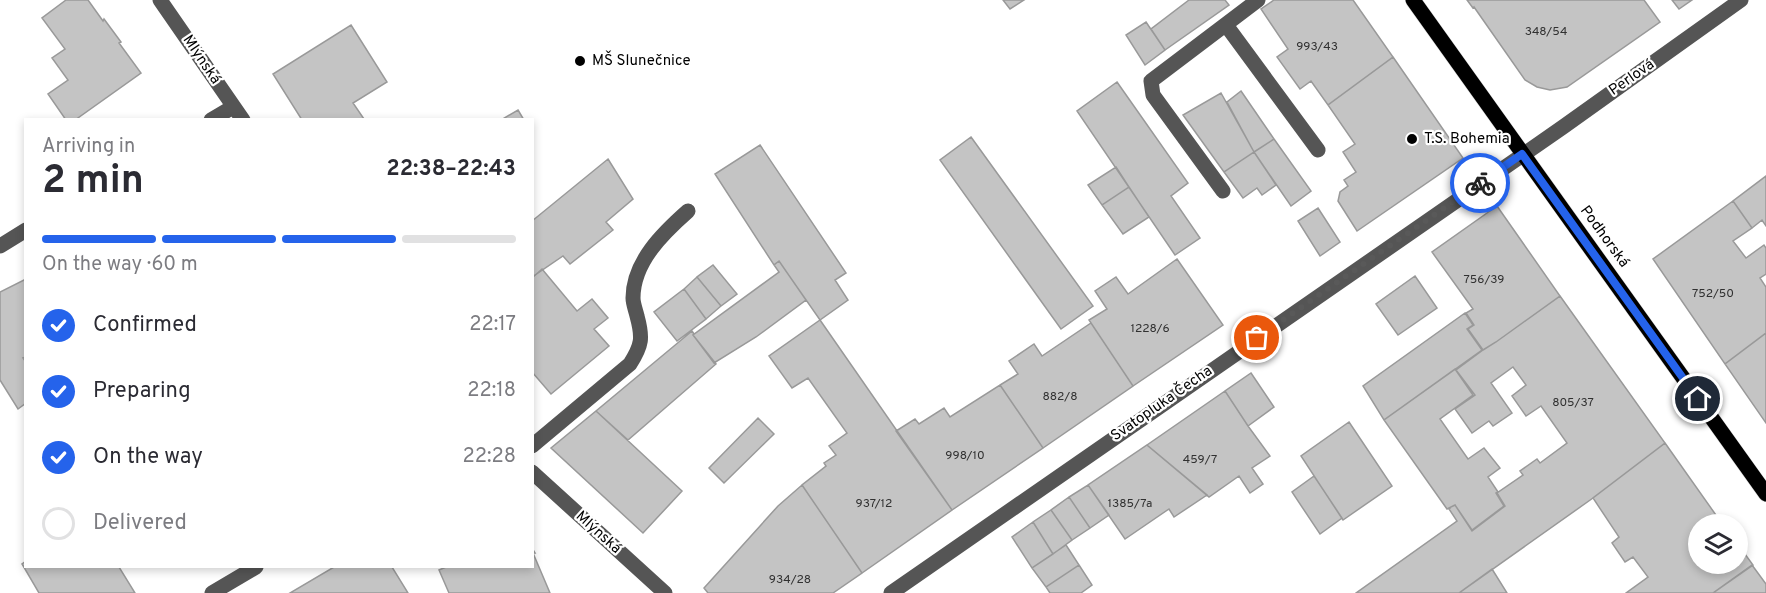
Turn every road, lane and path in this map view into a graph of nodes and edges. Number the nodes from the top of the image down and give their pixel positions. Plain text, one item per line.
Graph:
1 (160, 0) edge
2 (1258, 0) edge
3 (1413, 0) edge
4 (1742, 0) edge
5 (1226, 25) junction
6 (233, 107) junction
7 (214, 118) edge
8 (241, 118) edge
9 (1318, 150) dead end
10 (1522, 154) junction
11 (1223, 191) dead end
12 (688, 211) dead end
13 (24, 231) edge
14 (0, 246) edge
15 (534, 444) edge
16 (534, 474) edge
17 (1766, 494) edge
18 (254, 568) edge
19 (213, 593) edge
20 (665, 593) edge
21 (891, 593) edge

1 - 6 street, Mlýnská
2 - 5 street
3 - 10 main road, Podhorská
4 - 10 street, Perlová
5 - 9 street
5 - 11 street
6 - 7 street
6 - 8 street, Mlýnská
10 - 17 main road, Podhorská
10 - 21 street, Svatopluka Čecha
12 - 15 street
13 - 14 street
16 - 20 street, Mlýnská
18 - 19 street

